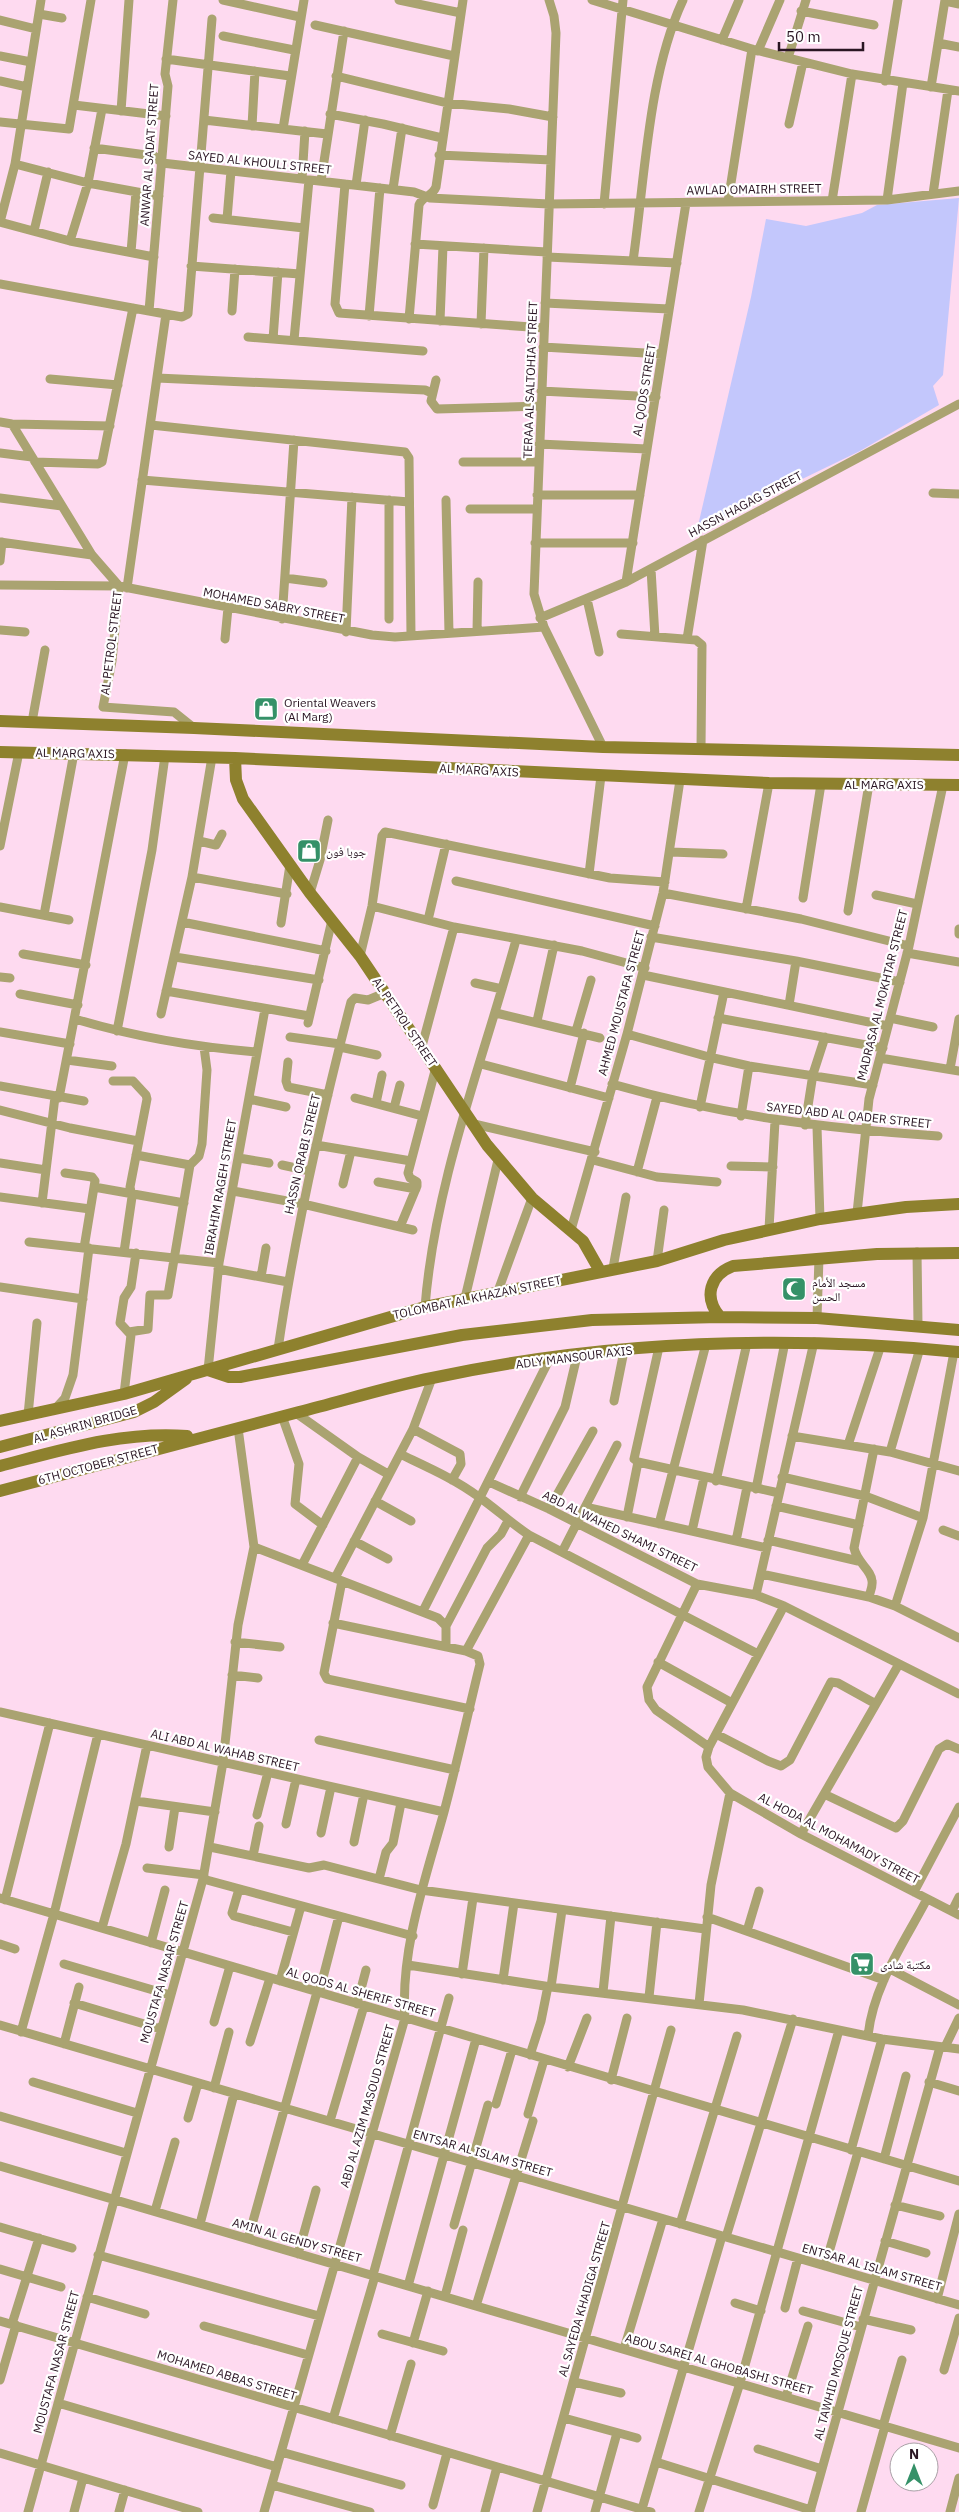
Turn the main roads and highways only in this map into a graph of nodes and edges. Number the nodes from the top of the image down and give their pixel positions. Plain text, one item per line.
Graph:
1 (0, 721) edge
2 (0, 752) edge
3 (959, 755) edge
4 (235, 758) junction
5 (959, 785) edge
6 (959, 1204) edge
7 (959, 1254) edge
8 (607, 1270) junction
9 (720, 1317) junction
10 (959, 1327) edge
11 (956, 1352) edge
12 (208, 1370) junction
13 (190, 1376) junction
14 (0, 1421) edge
15 (197, 1437) junction
16 (0, 1447) edge
17 (0, 1466) edge
18 (0, 1491) edge

1 - 3 main road
2 - 4 main road, AL MARG AXIS
4 - 5 main road, AL MARG AXIS
4 - 8 main road, AL PETROL STREET
6 - 8 main road, TOLOMBAT AL KHAZAN STREET
7 - 9 main road
8 - 12 main road, TOLOMBAT AL KHAZAN STREET
9 - 10 main road
9 - 12 main road
11 - 15 main road, ADLY MANSOUR AXIS
12 - 13 main road, TOLOMBAT AL KHAZAN STREET
13 - 14 main road, TOLOMBAT AL KHAZAN STREET
13 - 16 main road, AL ASHRIN BRIDGE
15 - 17 main road, AL ASHRIN BRIDGE
15 - 18 main road, 6TH OCTOBER STREET

